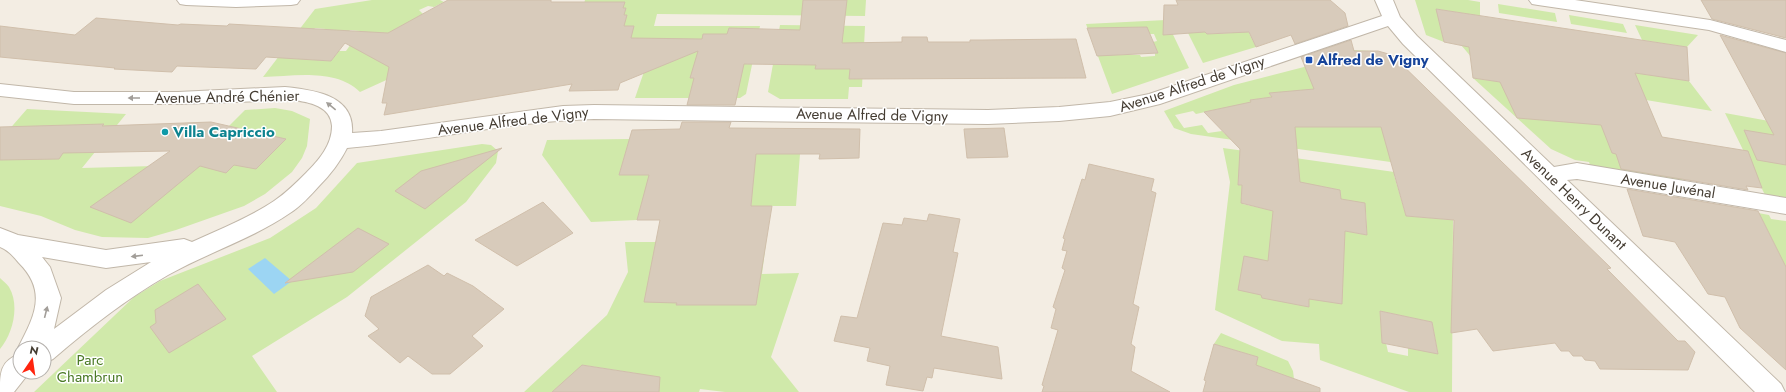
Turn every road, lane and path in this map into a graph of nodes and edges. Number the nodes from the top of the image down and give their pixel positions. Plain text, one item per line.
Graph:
1 (186, 0) edge
2 (291, 0) edge
3 (1538, 0) edge
4 (1582, 3) edge
5 (1388, 10) edge
6 (1786, 46) edge
7 (0, 90) edge
8 (340, 141) junction
9 (1549, 175) junction
10 (1786, 206) edge
11 (7, 240) edge
12 (216, 242) junction
13 (35, 340) edge
14 (52, 346) edge
15 (1772, 392) edge

1 - 2 street
3 - 4 street
4 - 6 street
5 - 8 street, Avenue Alfred de Vigny
5 - 9 street, Avenue Henry Dunant
8 -> 7 street, Avenue André Chénier
8 - 12 street, Avenue André Chénier
9 - 10 street, Avenue Juvénal
9 - 15 street, Avenue Henry Dunant
12 -> 11 street
13 -> 11 street
12 - 14 street, Avenue André Chénier

